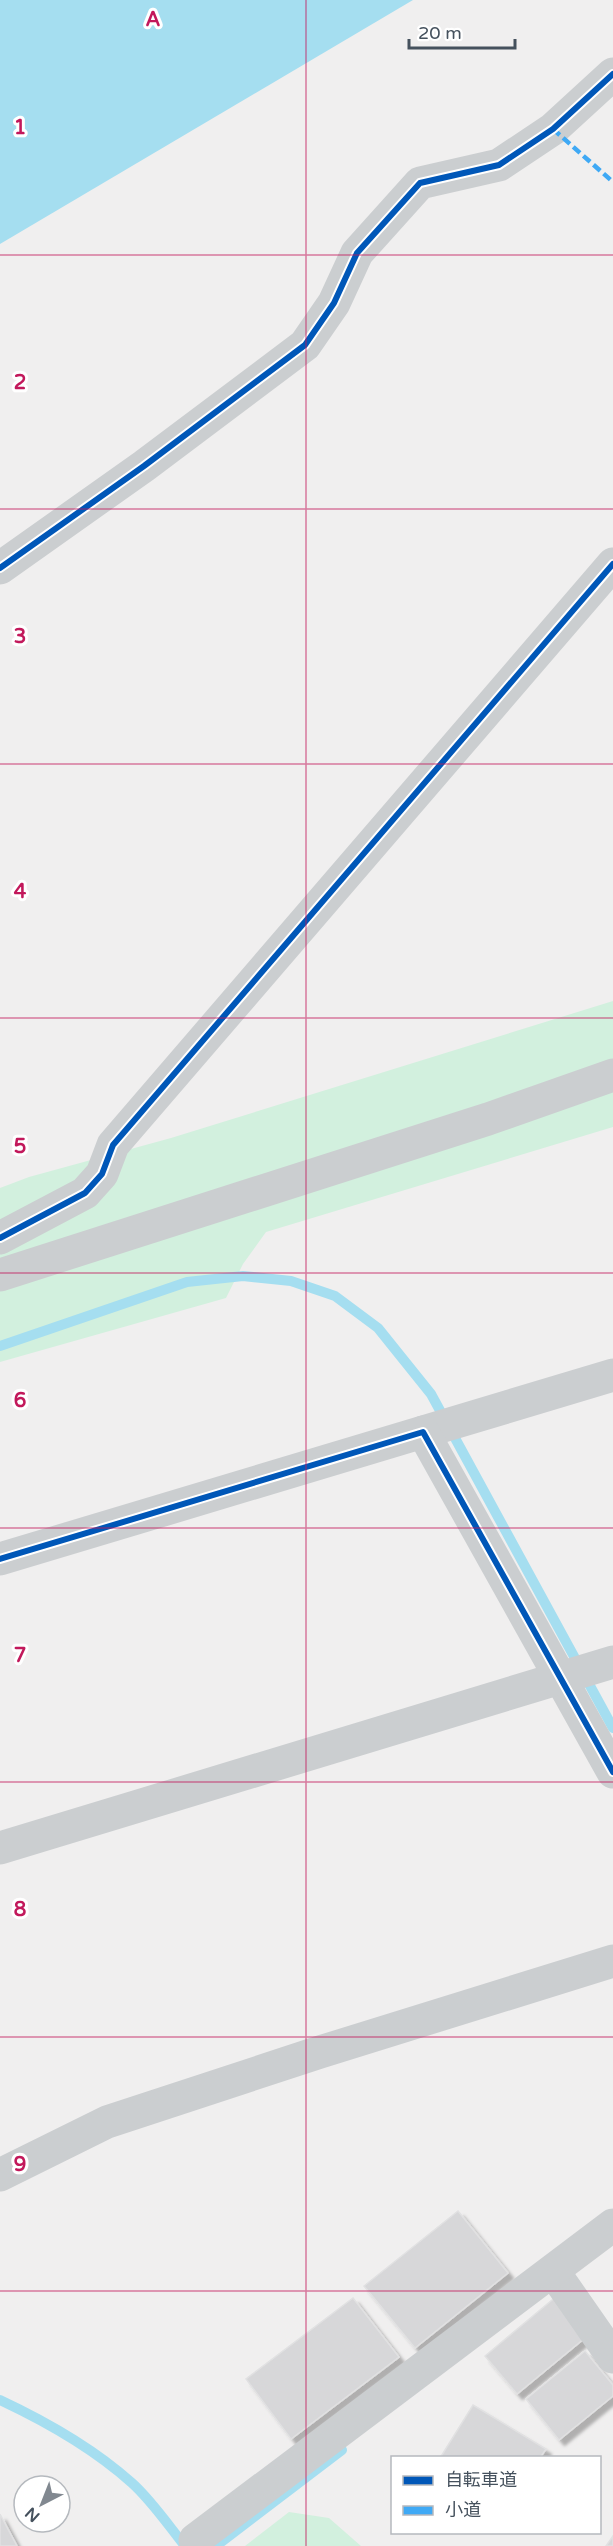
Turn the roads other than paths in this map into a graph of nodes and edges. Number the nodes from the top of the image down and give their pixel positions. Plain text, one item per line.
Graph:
1 (613, 74) edge
2 (613, 564) edge
3 (0, 567) edge
4 (613, 1075) edge
5 (0, 1238) edge
6 (0, 1275) edge
7 (613, 1375) edge
8 (423, 1432) junction
9 (0, 1559) edge
10 (604, 1665) edge
11 (561, 1678) junction
12 (613, 1772) edge
13 (0, 1848) edge
14 (613, 1961) edge
15 (0, 2175) edge
16 (613, 2225) edge
17 (553, 2271) junction
18 (613, 2357) edge
19 (195, 2540) dead end

1 - 3 street
2 - 5 street
4 - 6 street
7 - 8 street
8 - 9 street
8 - 11 street
10 - 11 street
11 - 12 street
11 - 13 street
14 - 15 street
16 - 17 street
17 - 18 street
17 - 19 street

